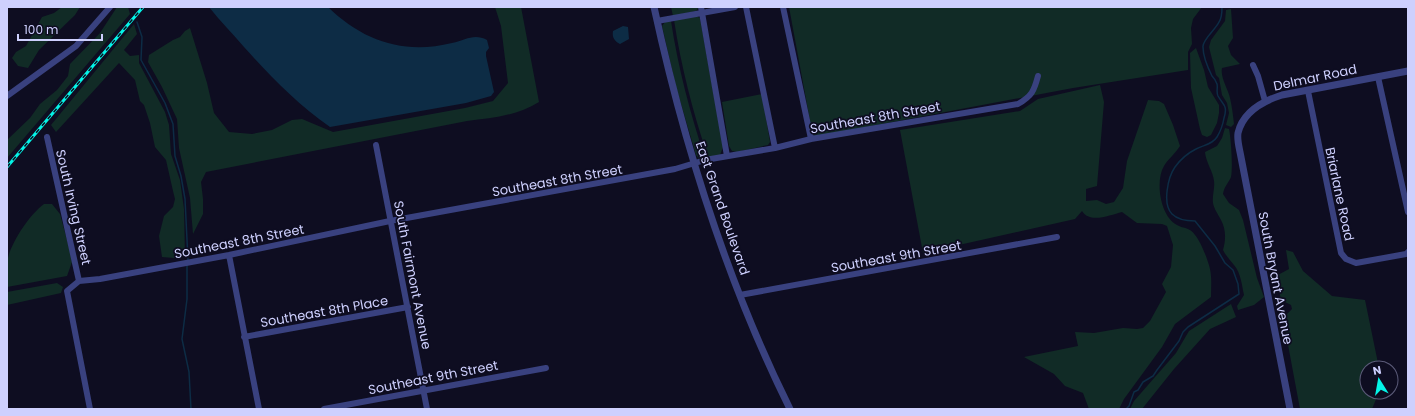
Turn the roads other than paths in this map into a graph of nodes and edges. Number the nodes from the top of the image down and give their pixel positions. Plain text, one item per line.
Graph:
1 (110, 7) edge
2 (654, 7) edge
3 (735, 7) edge
4 (746, 7) edge
5 (783, 7) edge
6 (702, 10) edge
7 (657, 21) junction
8 (1253, 65) dead end
9 (1408, 71) edge
10 (1038, 76) dead end
11 (1378, 77) junction
12 (1308, 91) junction
13 (7, 96) edge
14 (1265, 101) junction
15 (47, 137) dead end
16 (811, 139) junction
17 (376, 145) dead end
18 (775, 148) junction
19 (1240, 152) joint
20 (727, 156) junction
21 (694, 163) junction
22 (1408, 212) edge
23 (390, 221) junction
24 (1057, 237) dead end
25 (1408, 252) edge
26 (229, 255) junction
27 (80, 281) junction
28 (740, 295) junction
29 (408, 307) junction
30 (244, 337) junction
31 (546, 368) dead end
32 (424, 390) junction
33 (90, 409) edge
34 (259, 409) edge
35 (324, 409) edge
36 (427, 409) edge
37 (790, 409) edge
38 (1290, 409) edge

1 - 13 street
2 - 7 street, East Grand Boulevard
3 - 6 street
4 - 18 street
5 - 16 street
6 - 7 street
6 - 20 street
7 - 21 street, East Grand Boulevard
8 - 14 street
9 - 11 street, Delmar Road
10 - 16 street, Southeast 8th Street
11 - 12 street, Delmar Road
11 - 22 street
12 - 14 street, Delmar Road
12 - 25 street, Briarlane Road
14 - 19 street, Delmar Road
15 - 27 street, South Irving Street
16 - 18 street, Southeast 8th Street
17 - 23 street, South Fairmont Avenue
18 - 20 street, Southeast 8th Street
19 - 38 street, South Bryant Avenue
20 - 21 street, Southeast 8th Street
21 - 23 street, Southeast 8th Street
21 - 28 street, East Grand Boulevard
23 - 26 street, Southeast 8th Street
23 - 29 street, South Fairmont Avenue
24 - 28 street, Southeast 9th Street
26 - 27 street, Southeast 8th Street
26 - 30 street
27 - 33 street
28 - 37 street, East Grand Boulevard
29 - 30 street, Southeast 8th Place
29 - 32 street, South Fairmont Avenue
30 - 34 street
31 - 32 street, Southeast 9th Street
32 - 35 street, Southeast 9th Street
32 - 36 street, South Fairmont Avenue

